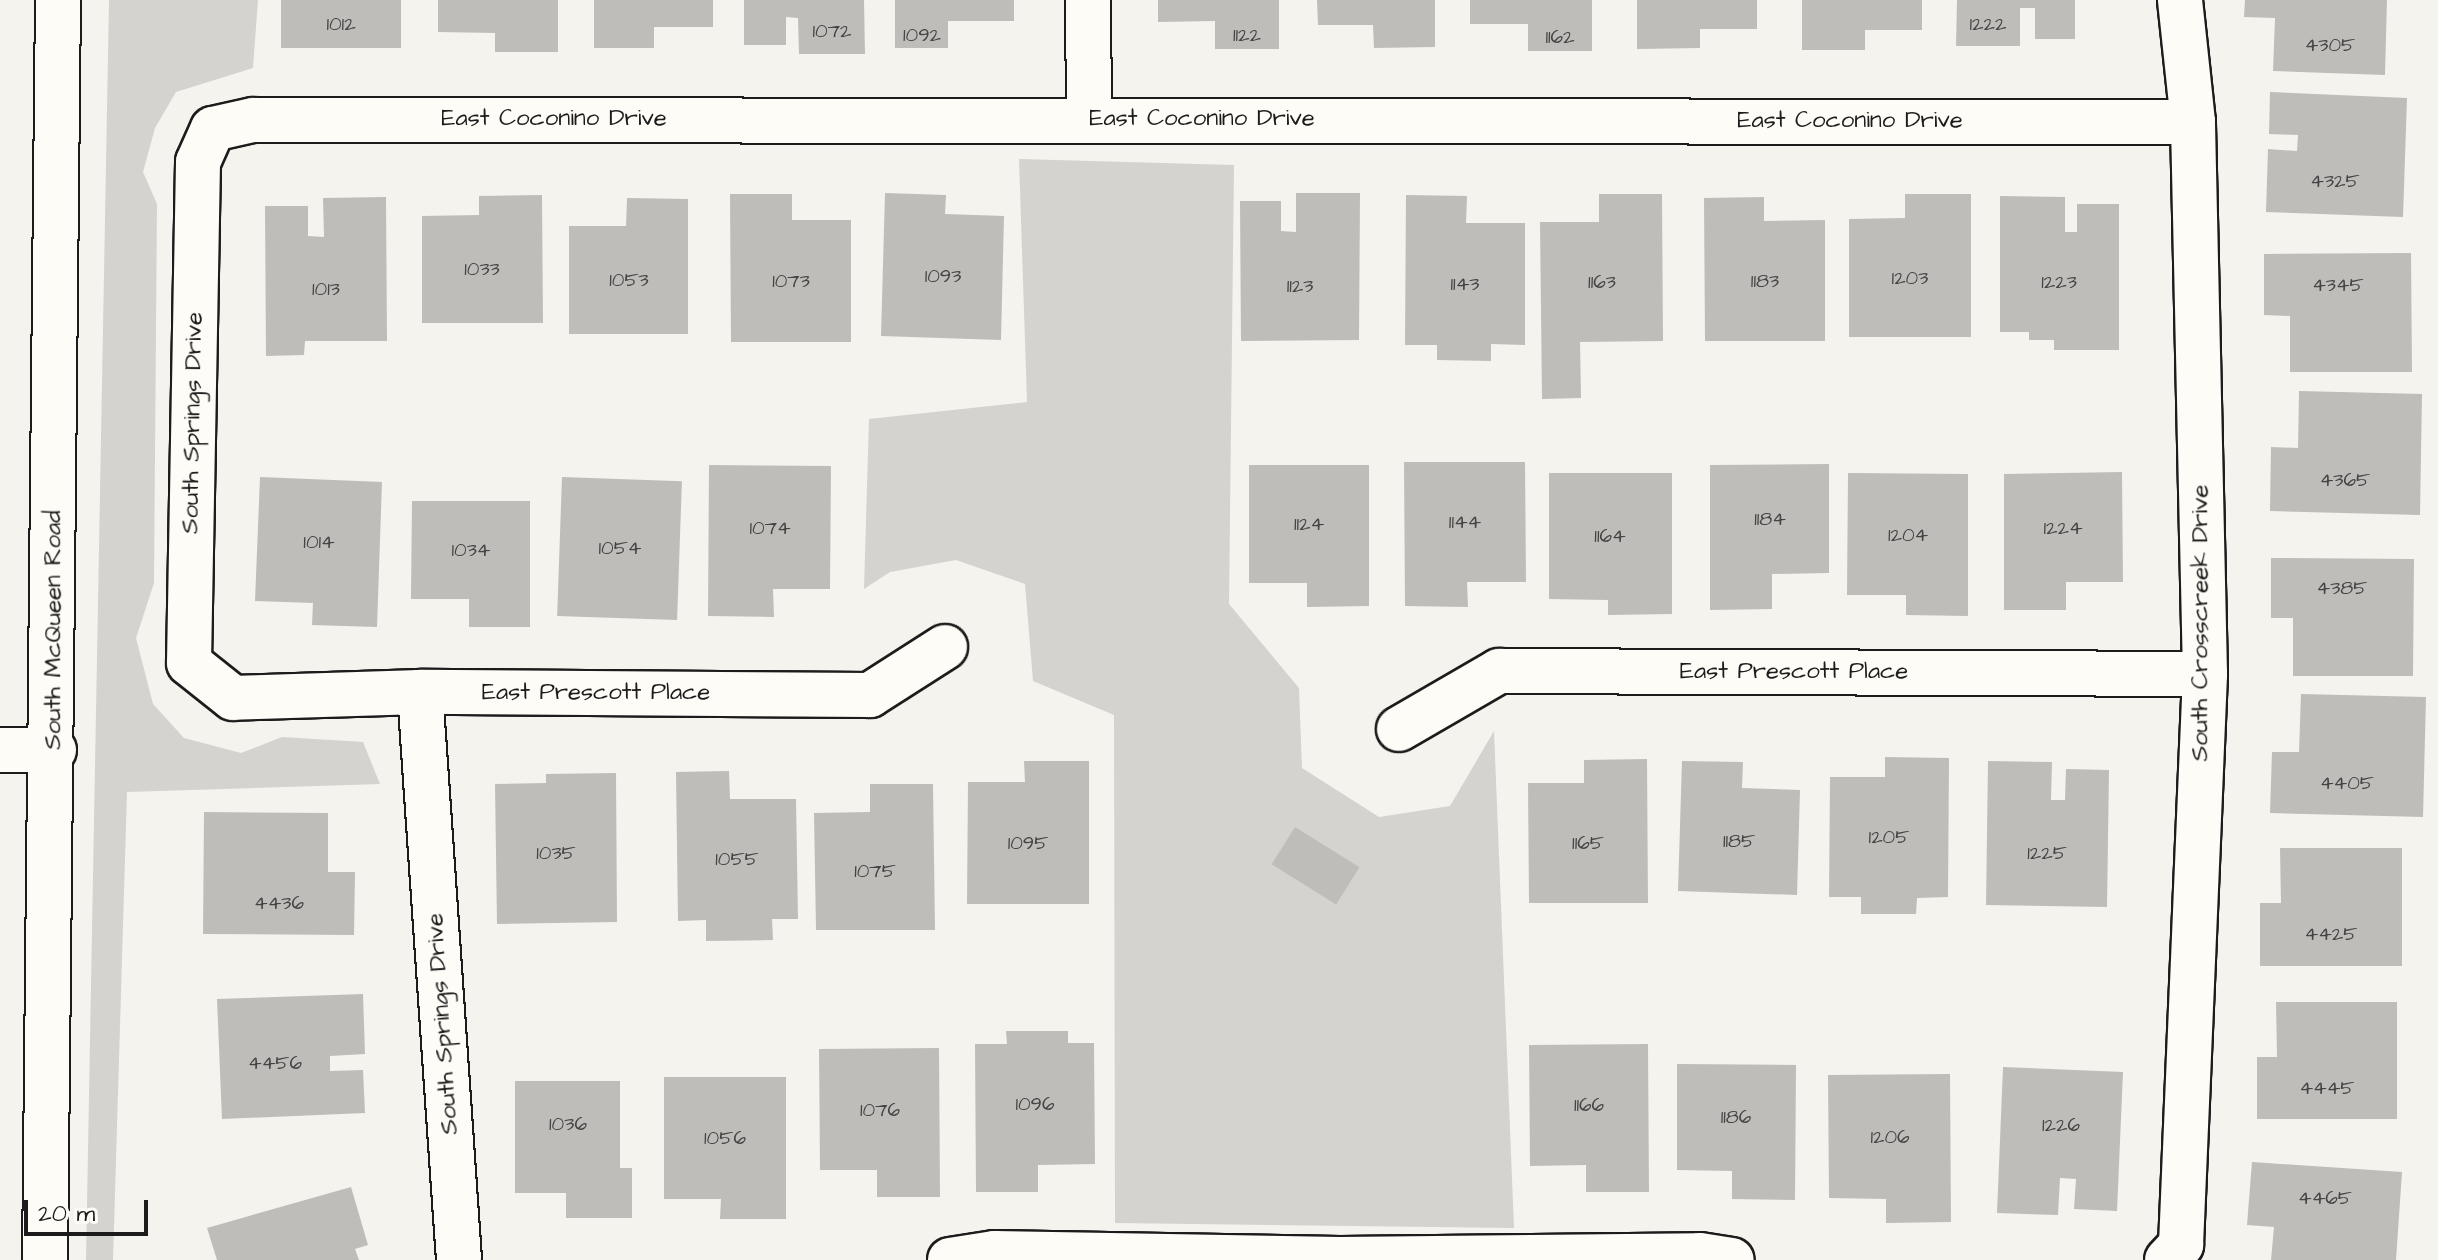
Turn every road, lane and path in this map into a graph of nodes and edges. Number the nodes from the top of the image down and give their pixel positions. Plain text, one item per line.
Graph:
1 (58, 0) edge
2 (1088, 0) edge
3 (2180, 0) edge
4 (1089, 119) junction
5 (2193, 122) junction
6 (213, 129) joint
7 (945, 647) dead end
8 (2205, 674) junction
9 (420, 692) junction
10 (233, 698) joint
11 (1399, 729) dead end
12 (0, 750) edge
13 (54, 750) junction
14 (2174, 1253) edge
15 (45, 1260) edge
16 (459, 1260) edge
17 (950, 1260) edge
18 (1340, 1260) edge
19 (1732, 1260) edge

1 - 13 street, South McQueen Road
2 - 4 street
3 - 5 street, South Crosscreek Drive
4 - 5 street, East Coconino Drive
4 - 6 street, East Coconino Drive
5 - 8 street, South Crosscreek Drive
6 - 10 street, South Springs Drive
7 - 9 street, East Prescott Place
8 - 11 street, East Prescott Place
8 - 14 street, South Crosscreek Drive
9 - 10 street, East Prescott Place
9 - 16 street, South Springs Drive
12 - 13 street
13 - 15 street, South McQueen Road
17 - 18 street
18 - 19 street

